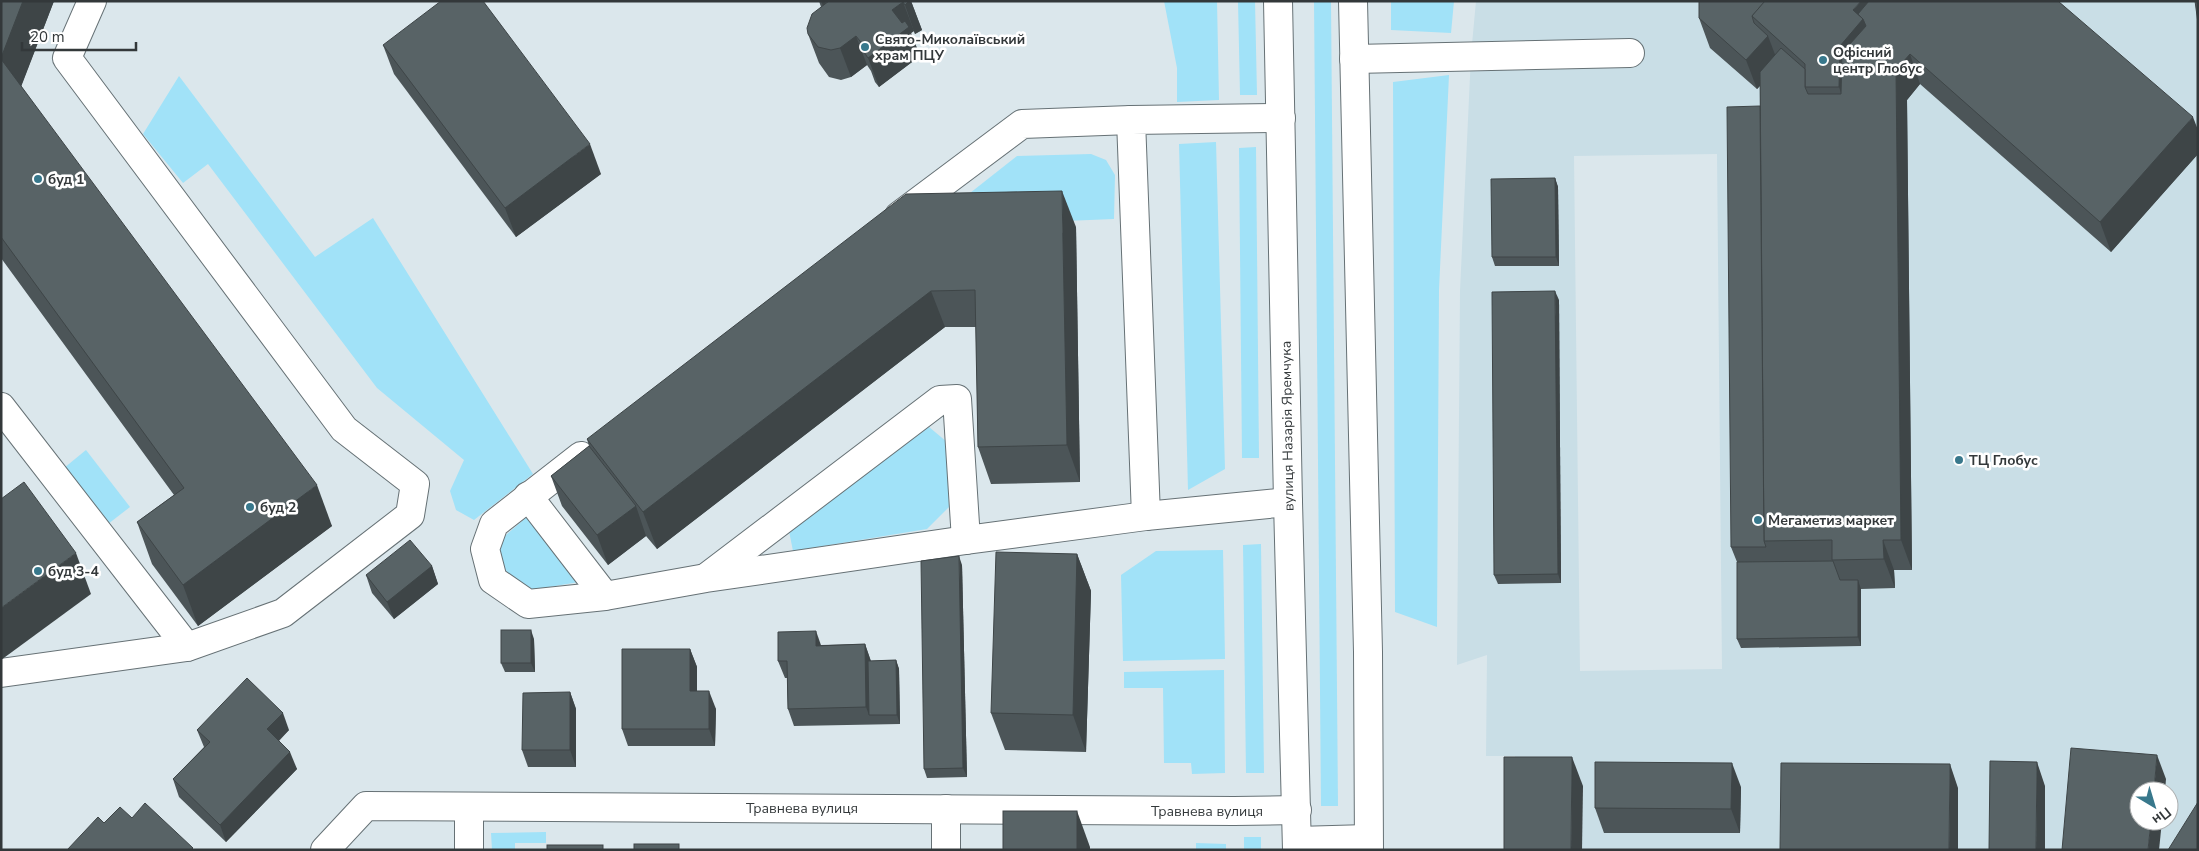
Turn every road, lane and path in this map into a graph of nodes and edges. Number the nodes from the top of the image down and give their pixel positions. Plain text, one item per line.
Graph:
1 (92, 1) edge
2 (1278, 1) edge
3 (1353, 1) edge
4 (1630, 53) dead end
5 (1354, 59) junction
6 (1281, 118) junction
7 (1131, 120) junction
8 (878, 232) edge
9 (1, 407) edge
10 (600, 442) edge
11 (528, 496) junction
12 (1288, 502) junction
13 (1146, 516) junction
14 (966, 540) junction
15 (706, 578) junction
16 (604, 596) junction
17 (187, 647) junction
18 (1, 673) edge
19 (469, 807) junction
20 (946, 809) junction
21 (1297, 810) junction
22 (1368, 845) edge
23 (1297, 846) edge
24 (325, 850) edge
25 (470, 850) edge
26 (946, 850) edge

1 - 17 street
2 - 6 street, вулиця Назарія Яремчука
3 - 5 street
4 - 5 street
5 - 22 street
6 - 7 street
6 - 12 street, вулиця Назарія Яремчука
7 - 8 street
7 - 13 street
9 - 17 street
10 - 11 street
11 - 16 street
11 - 16 street
12 - 13 street
12 - 21 street, вулиця Назарія Яремчука
13 - 14 street
14 - 15 street
14 - 15 street
15 - 16 street
17 - 18 street
19 - 20 street, Травнева вулиця
19 - 24 street, Травнева вулиця
19 - 25 street
20 - 21 street, Травнева вулиця
20 - 26 street
21 - 23 street, вулиця Назарія Яремчука
22 - 23 street

